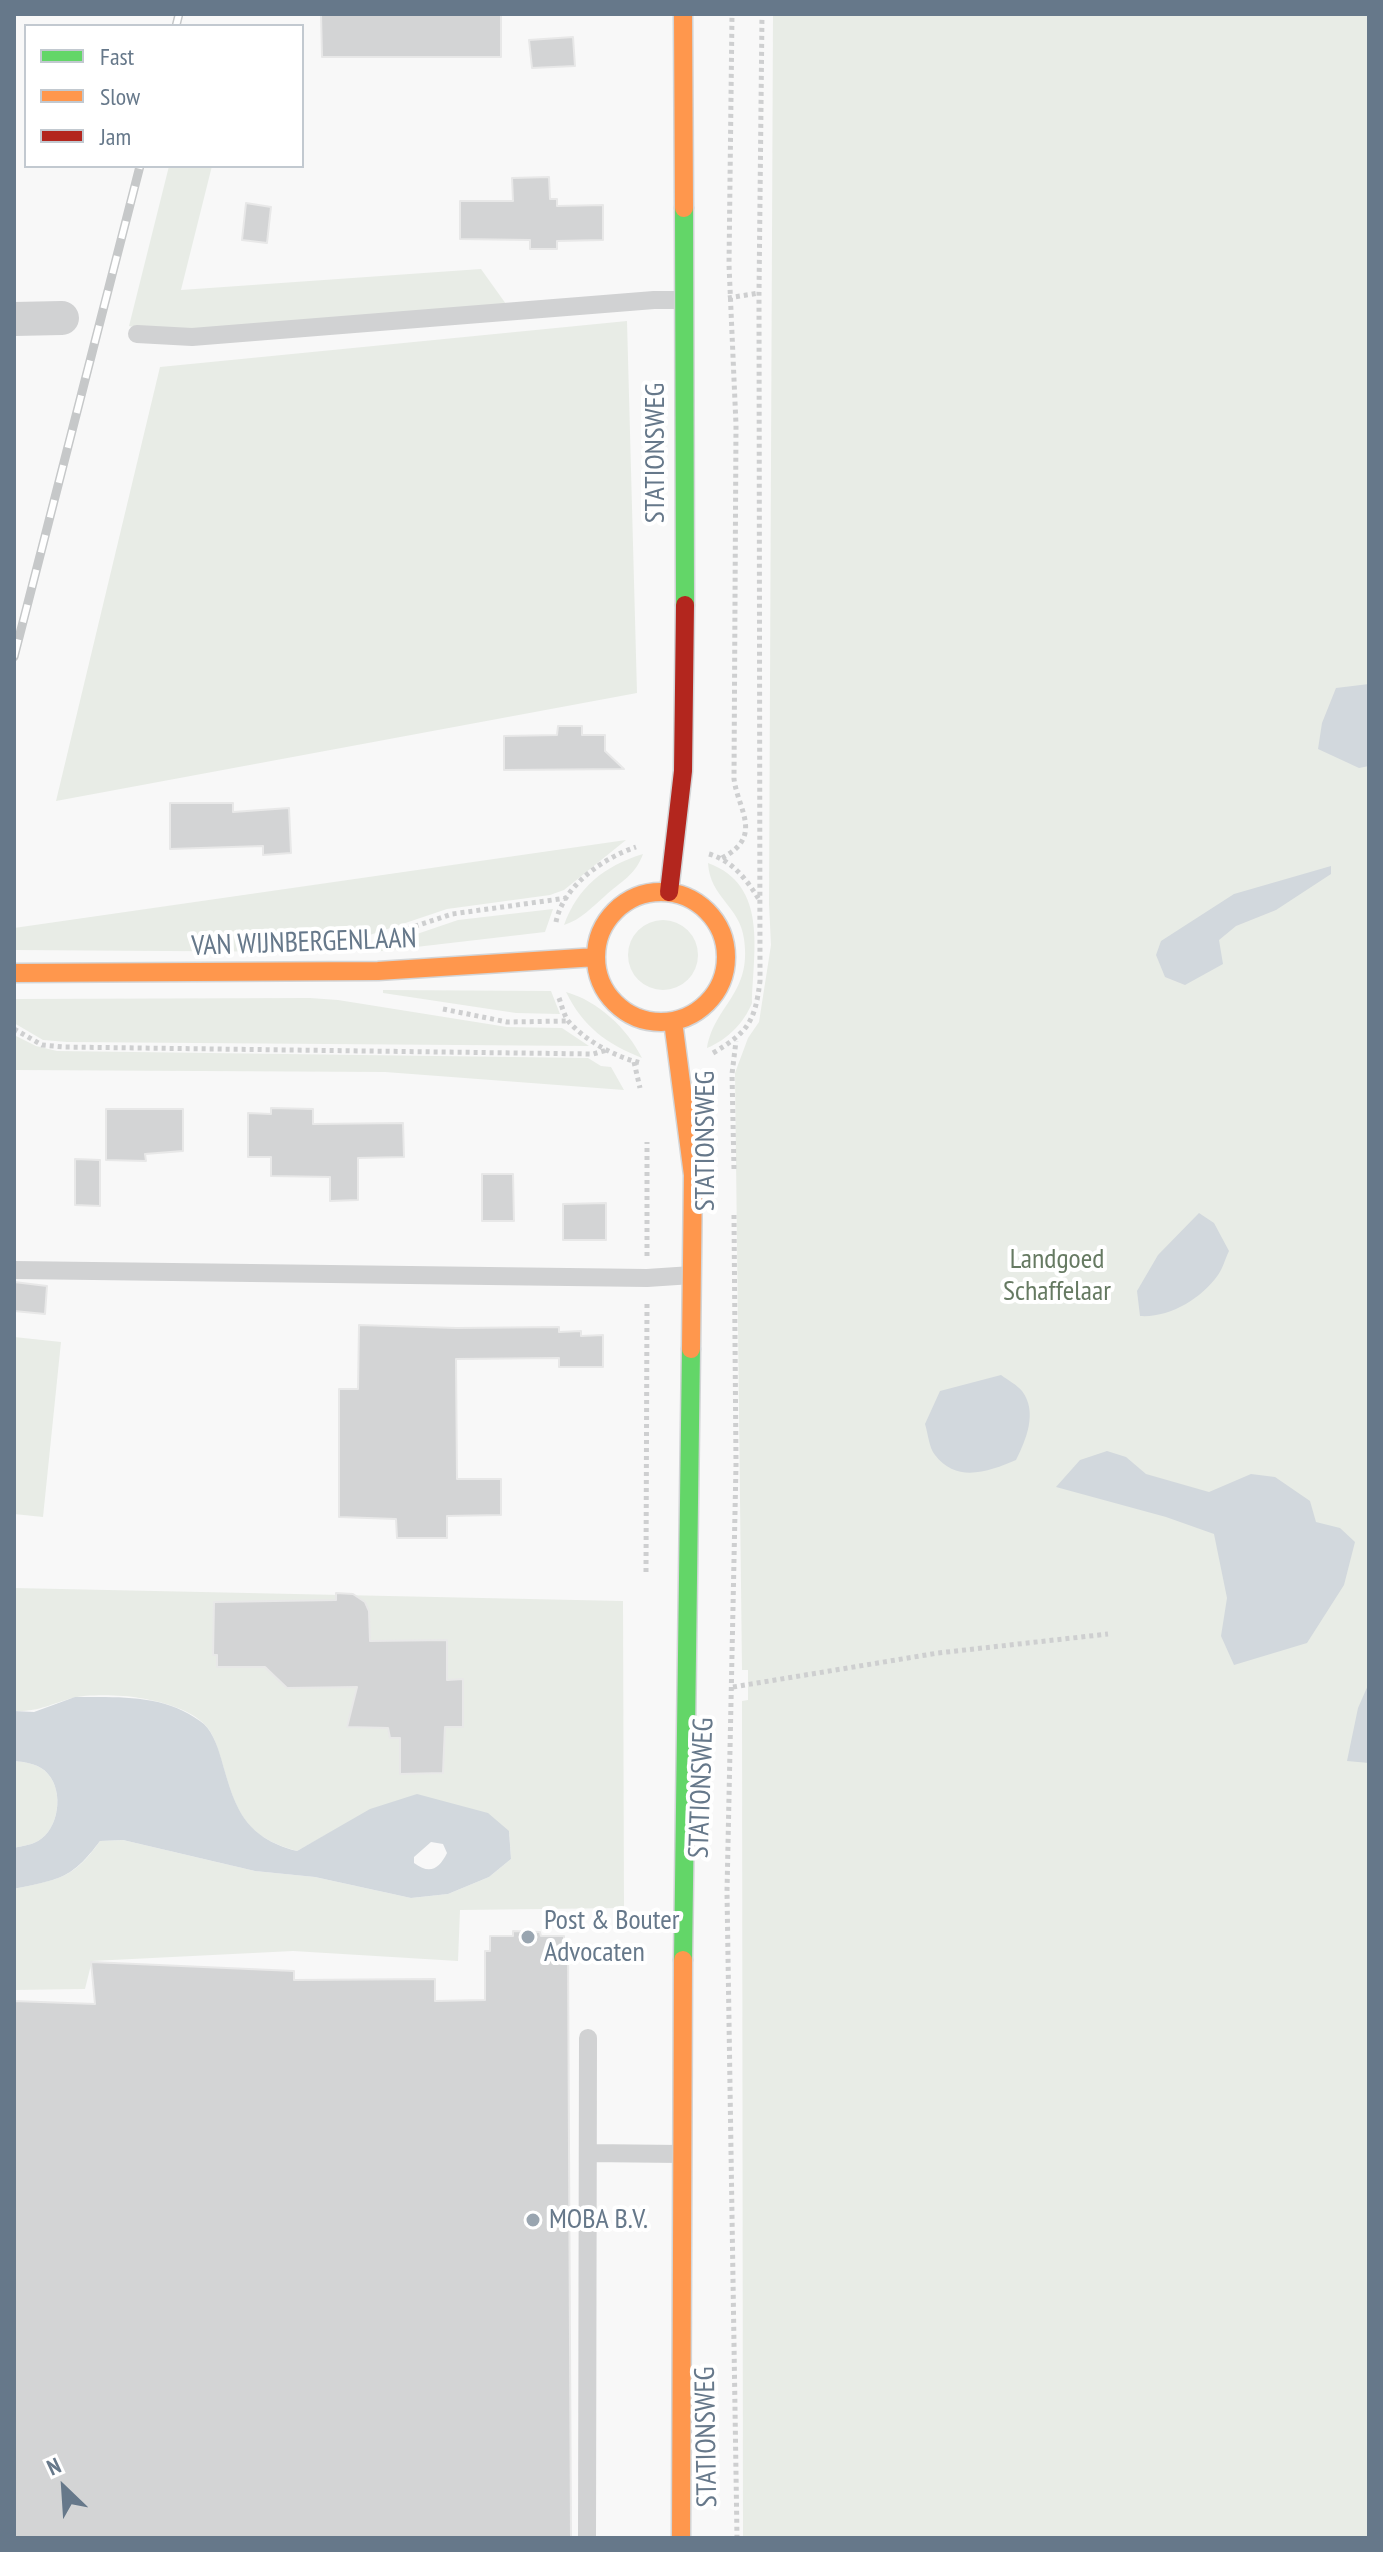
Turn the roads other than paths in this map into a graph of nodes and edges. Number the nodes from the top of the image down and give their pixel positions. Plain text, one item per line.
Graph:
1 (683, 14) edge
2 (683, 300) junction
3 (62, 318) dead end
4 (14, 319) edge
5 (137, 334) dead end
6 (669, 892) junction
7 (596, 957) junction
8 (14, 973) edge
9 (673, 1021) junction
10 (14, 1270) edge
11 (692, 1275) junction
12 (588, 2038) dead end
13 (588, 2153) junction
14 (682, 2154) junction
15 (587, 2538) edge
16 (681, 2538) edge

1 - 2 main road, STATIONSWEG
2 - 5 lane
2 - 6 main road, STATIONSWEG
3 - 4 street
6 - 7 main road
6 - 9 main road
7 - 8 main road, VAN WIJNBERGENLAAN
7 - 9 main road
9 - 11 main road, STATIONSWEG
10 - 11 lane
11 - 14 main road, STATIONSWEG
12 - 13 lane
13 - 14 lane
13 - 15 lane
14 - 16 main road, STATIONSWEG

